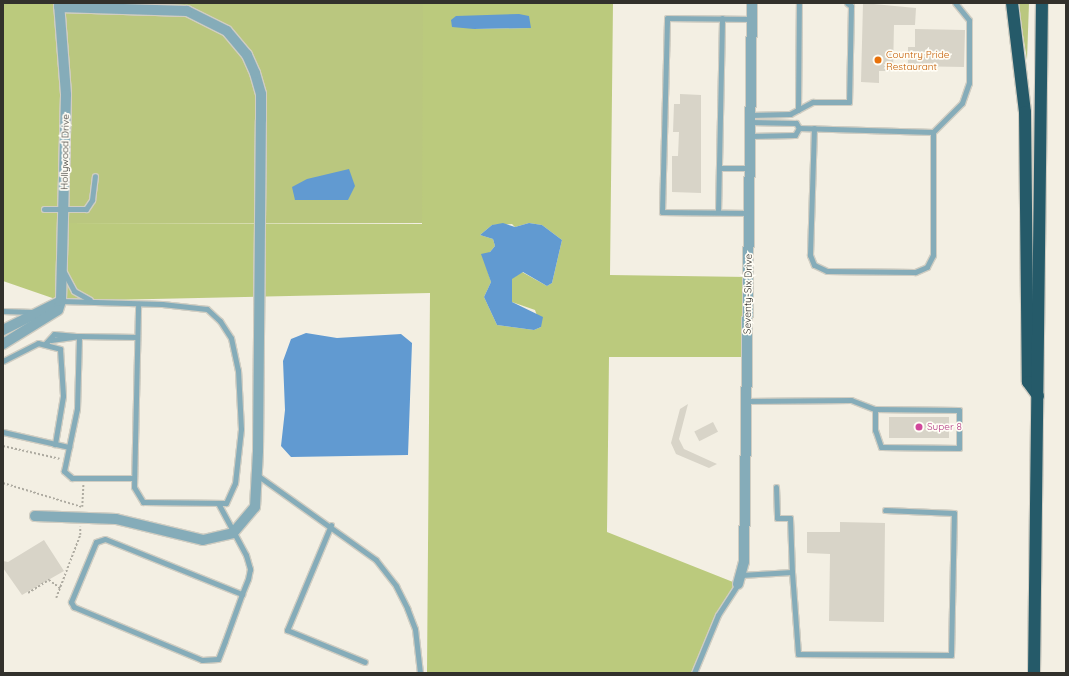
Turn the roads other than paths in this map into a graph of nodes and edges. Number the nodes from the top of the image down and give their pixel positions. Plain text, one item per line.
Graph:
1 (752, 3) edge
2 (799, 3) edge
3 (848, 3) edge
4 (955, 3) edge
5 (960, 3) edge
6 (1012, 3) edge
7 (1042, 3) edge
8 (59, 5) edge
9 (960, 10) junction
10 (722, 18) junction
11 (752, 19) junction
12 (798, 110) junction
13 (750, 118) junction
14 (800, 128) junction
15 (814, 128) junction
16 (933, 132) junction
17 (750, 136) junction
18 (719, 168) junction
19 (749, 168) junction
20 (94, 176) dead end
21 (44, 209) dead end
22 (63, 209) junction
23 (718, 212) junction
24 (749, 213) junction
25 (62, 266) junction
26 (61, 300) junction
27 (95, 302) junction
28 (138, 304) junction
29 (3, 311) edge
30 (33, 312) junction
31 (3, 330) edge
32 (78, 336) junction
33 (137, 337) junction
34 (3, 344) edge
35 (45, 344) junction
36 (4, 358) edge
37 (1038, 396) junction
38 (746, 401) junction
39 (875, 409) junction
40 (3, 432) edge
41 (55, 444) junction
42 (69, 447) junction
43 (256, 475) junction
44 (134, 478) junction
45 (776, 487) dead end
46 (218, 503) junction
47 (885, 510) dead end
48 (35, 516) dead end
49 (331, 525) junction
50 (234, 533) junction
51 (792, 572) junction
52 (740, 579) junction
53 (242, 594) junction
54 (365, 662) dead end
55 (420, 673) edge
56 (694, 673) edge
57 (1034, 673) edge

1 - 11 street, Seventy-Six Drive
2 - 12 lane
3 - 12 lane
4 - 9 lane
5 - 9 lane
6 - 37 highway
7 - 37 highway
8 - 22 street, Hollywood Drive
8 - 43 street
9 - 16 lane
10 - 11 lane
10 - 18 lane
10 - 23 lane
11 - 13 street, Seventy-Six Drive
12 - 13 lane
13 - 14 lane
13 - 17 street, Seventy-Six Drive
14 - 15 lane
14 - 17 lane
15 - 16 lane
15 - 16 lane
17 - 19 street, Seventy-Six Drive
18 - 19 lane
18 - 23 lane
19 - 24 street, Seventy-Six Drive
20 - 22 lane
21 - 22 lane
22 - 25 street, Hollywood Drive
23 - 24 lane
24 - 38 street, Seventy-Six Drive
25 - 26 street, Hollywood Drive
25 - 27 lane
26 - 27 lane
26 - 30 street
26 - 34 street
27 - 28 lane
28 - 33 lane
28 - 46 lane
29 - 30 lane
30 - 31 street
32 - 33 lane
32 - 35 lane
32 - 42 lane
33 - 44 lane
35 - 36 lane
35 - 41 lane
37 - 57 highway
38 - 39 lane
38 - 52 street, Seventy-Six Drive
39 - 39 lane
40 - 41 lane
41 - 42 lane
42 - 44 lane
43 - 49 lane
43 - 50 street
44 - 46 lane
45 - 51 lane
46 - 50 lane
47 - 51 lane
48 - 50 street
49 - 54 lane
49 - 55 lane
50 - 53 lane
51 - 52 lane
52 - 56 lane
53 - 53 lane

